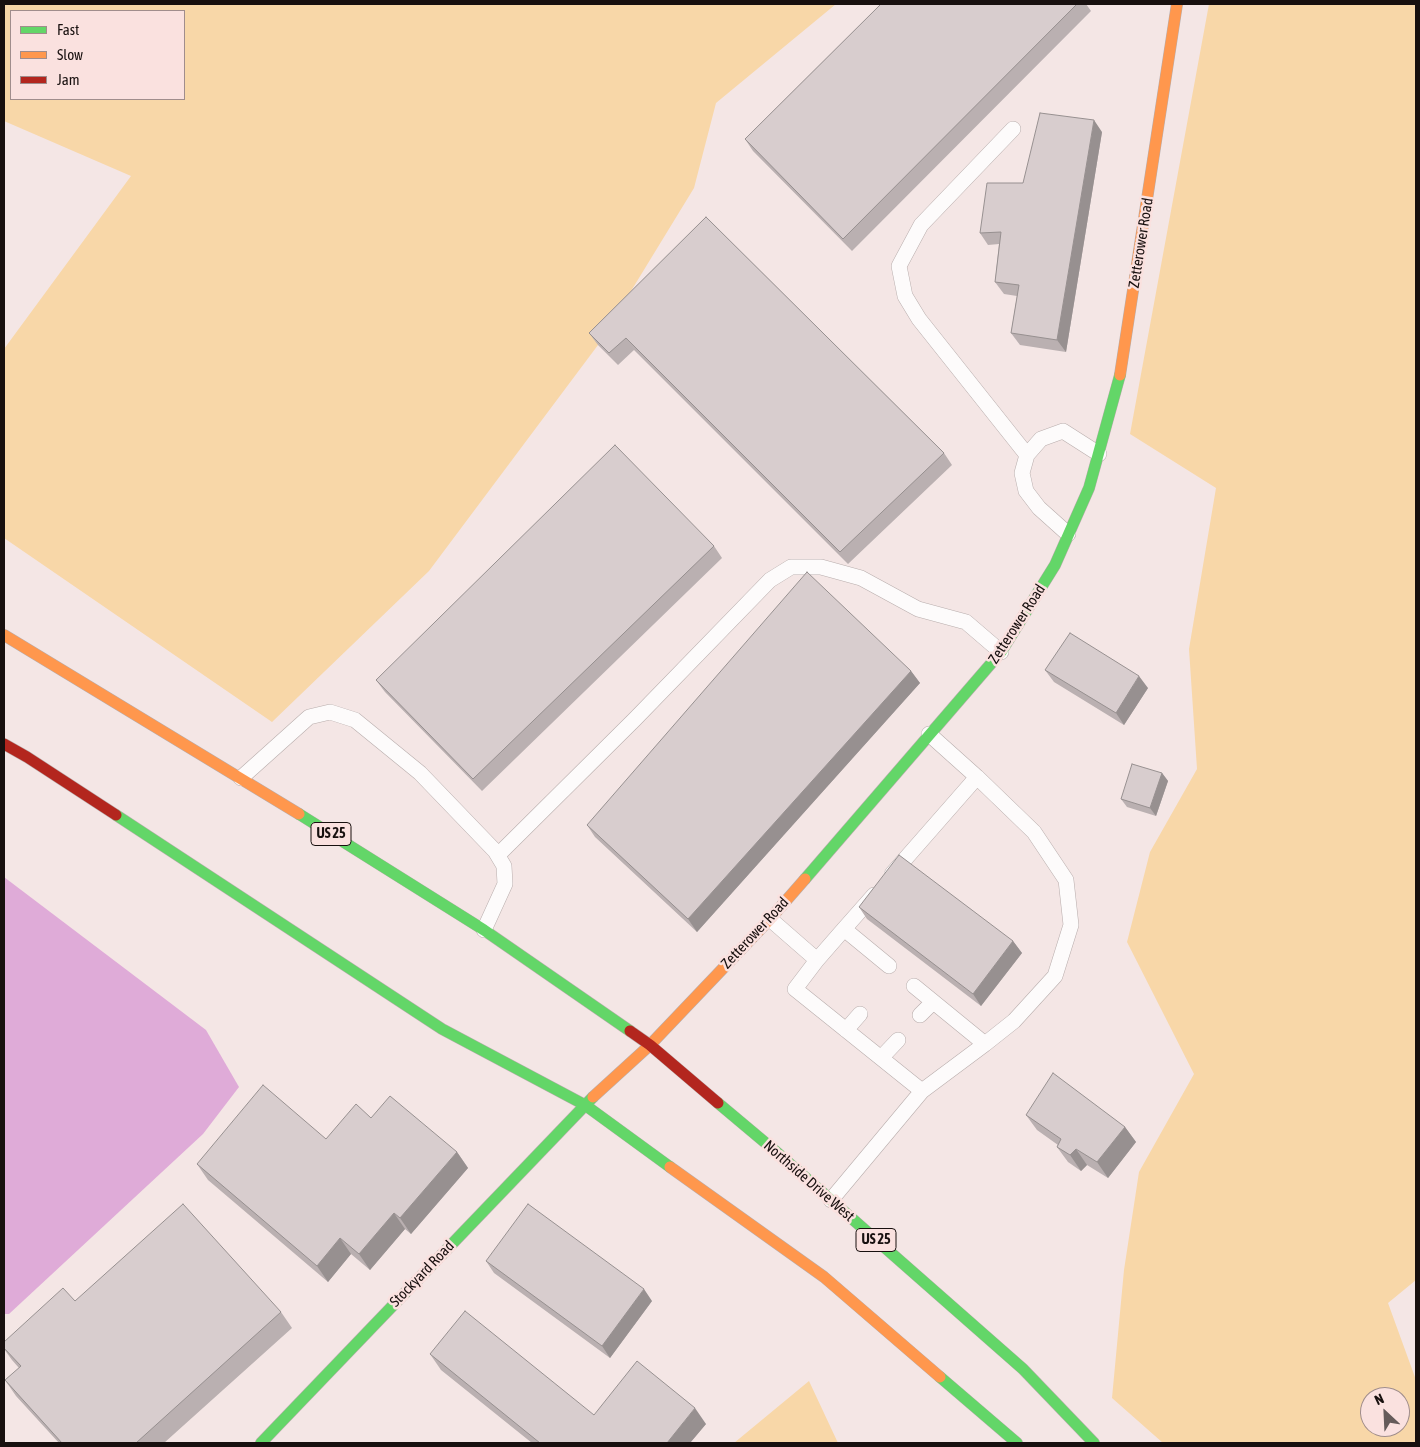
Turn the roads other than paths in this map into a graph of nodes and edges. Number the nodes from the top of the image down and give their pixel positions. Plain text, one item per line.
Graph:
1 (1177, 4) edge
2 (1014, 129) dead end
3 (1098, 454) junction
4 (1027, 455) junction
5 (1068, 534) junction
6 (4, 635) edge
7 (1001, 652) junction
8 (930, 734) junction
9 (4, 744) edge
10 (977, 777) junction
11 (241, 778) junction
12 (498, 855) junction
13 (770, 919) junction
14 (844, 929) junction
15 (484, 930) junction
16 (817, 960) junction
17 (888, 966) dead end
18 (914, 986) dead end
19 (933, 1002) junction
20 (860, 1014) dead end
21 (920, 1015) dead end
22 (846, 1030) junction
23 (898, 1040) dead end
24 (985, 1044) junction
25 (650, 1045) junction
26 (881, 1058) junction
27 (922, 1091) junction
28 (585, 1105) junction
29 (831, 1200) junction
30 (260, 1443) edge
31 (1016, 1443) edge
32 (1094, 1443) edge

1 - 3 main road, Zetterower Road
2 - 4 lane
3 - 4 lane
3 - 5 main road, Zetterower Road
4 - 5 lane
5 - 7 main road, Zetterower Road
6 - 11 main road, US 25
7 - 8 main road, Zetterower Road
7 - 12 lane
8 - 10 lane
8 - 13 main road, Zetterower Road
9 - 28 main road
10 - 14 lane
10 - 24 lane
11 - 12 lane
11 - 15 main road, US 25
12 - 15 lane
13 - 16 lane
13 - 25 main road, Zetterower Road
14 - 16 lane
14 - 17 lane
15 - 25 main road, US 25
16 - 22 lane
18 - 19 lane
19 - 21 lane
19 - 24 lane
20 - 22 lane
22 - 26 lane
23 - 26 lane
24 - 27 lane
25 - 28 main road, Zetterower Road
25 - 29 main road, Northside Drive West / US 25
26 - 27 lane
27 - 29 lane
28 - 30 main road, Stockyard Road
28 - 31 main road
29 - 32 main road, Northside Drive West / US 25

